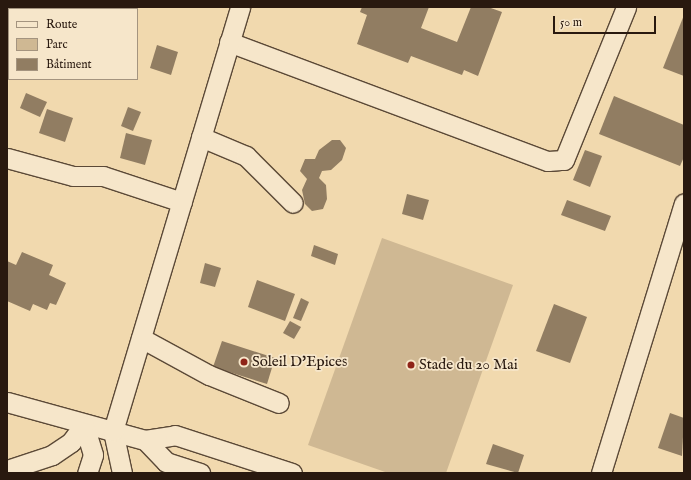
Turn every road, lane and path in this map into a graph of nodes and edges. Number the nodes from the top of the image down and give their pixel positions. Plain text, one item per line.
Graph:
1 (240, 7) edge
2 (626, 7) edge
3 (229, 42) junction
4 (201, 137) junction
5 (7, 158) edge
6 (182, 202) junction
7 (293, 203) dead end
8 (684, 203) edge
9 (141, 338) junction
10 (7, 402) edge
11 (279, 403) dead end
12 (84, 425) junction
13 (113, 431) junction
14 (145, 440) junction
15 (7, 470) edge
16 (87, 473) edge
17 (122, 473) edge
18 (200, 473) edge
19 (292, 473) edge
20 (601, 473) edge

1 - 3 street
2 - 3 street
3 - 4 street
4 - 6 street
4 - 7 street
5 - 6 street
6 - 9 street
8 - 20 street
9 - 11 street
9 - 13 street
10 - 12 street
12 - 13 street
12 - 15 street
12 - 16 street
13 - 14 street
13 - 17 street
14 - 18 street
14 - 19 street

